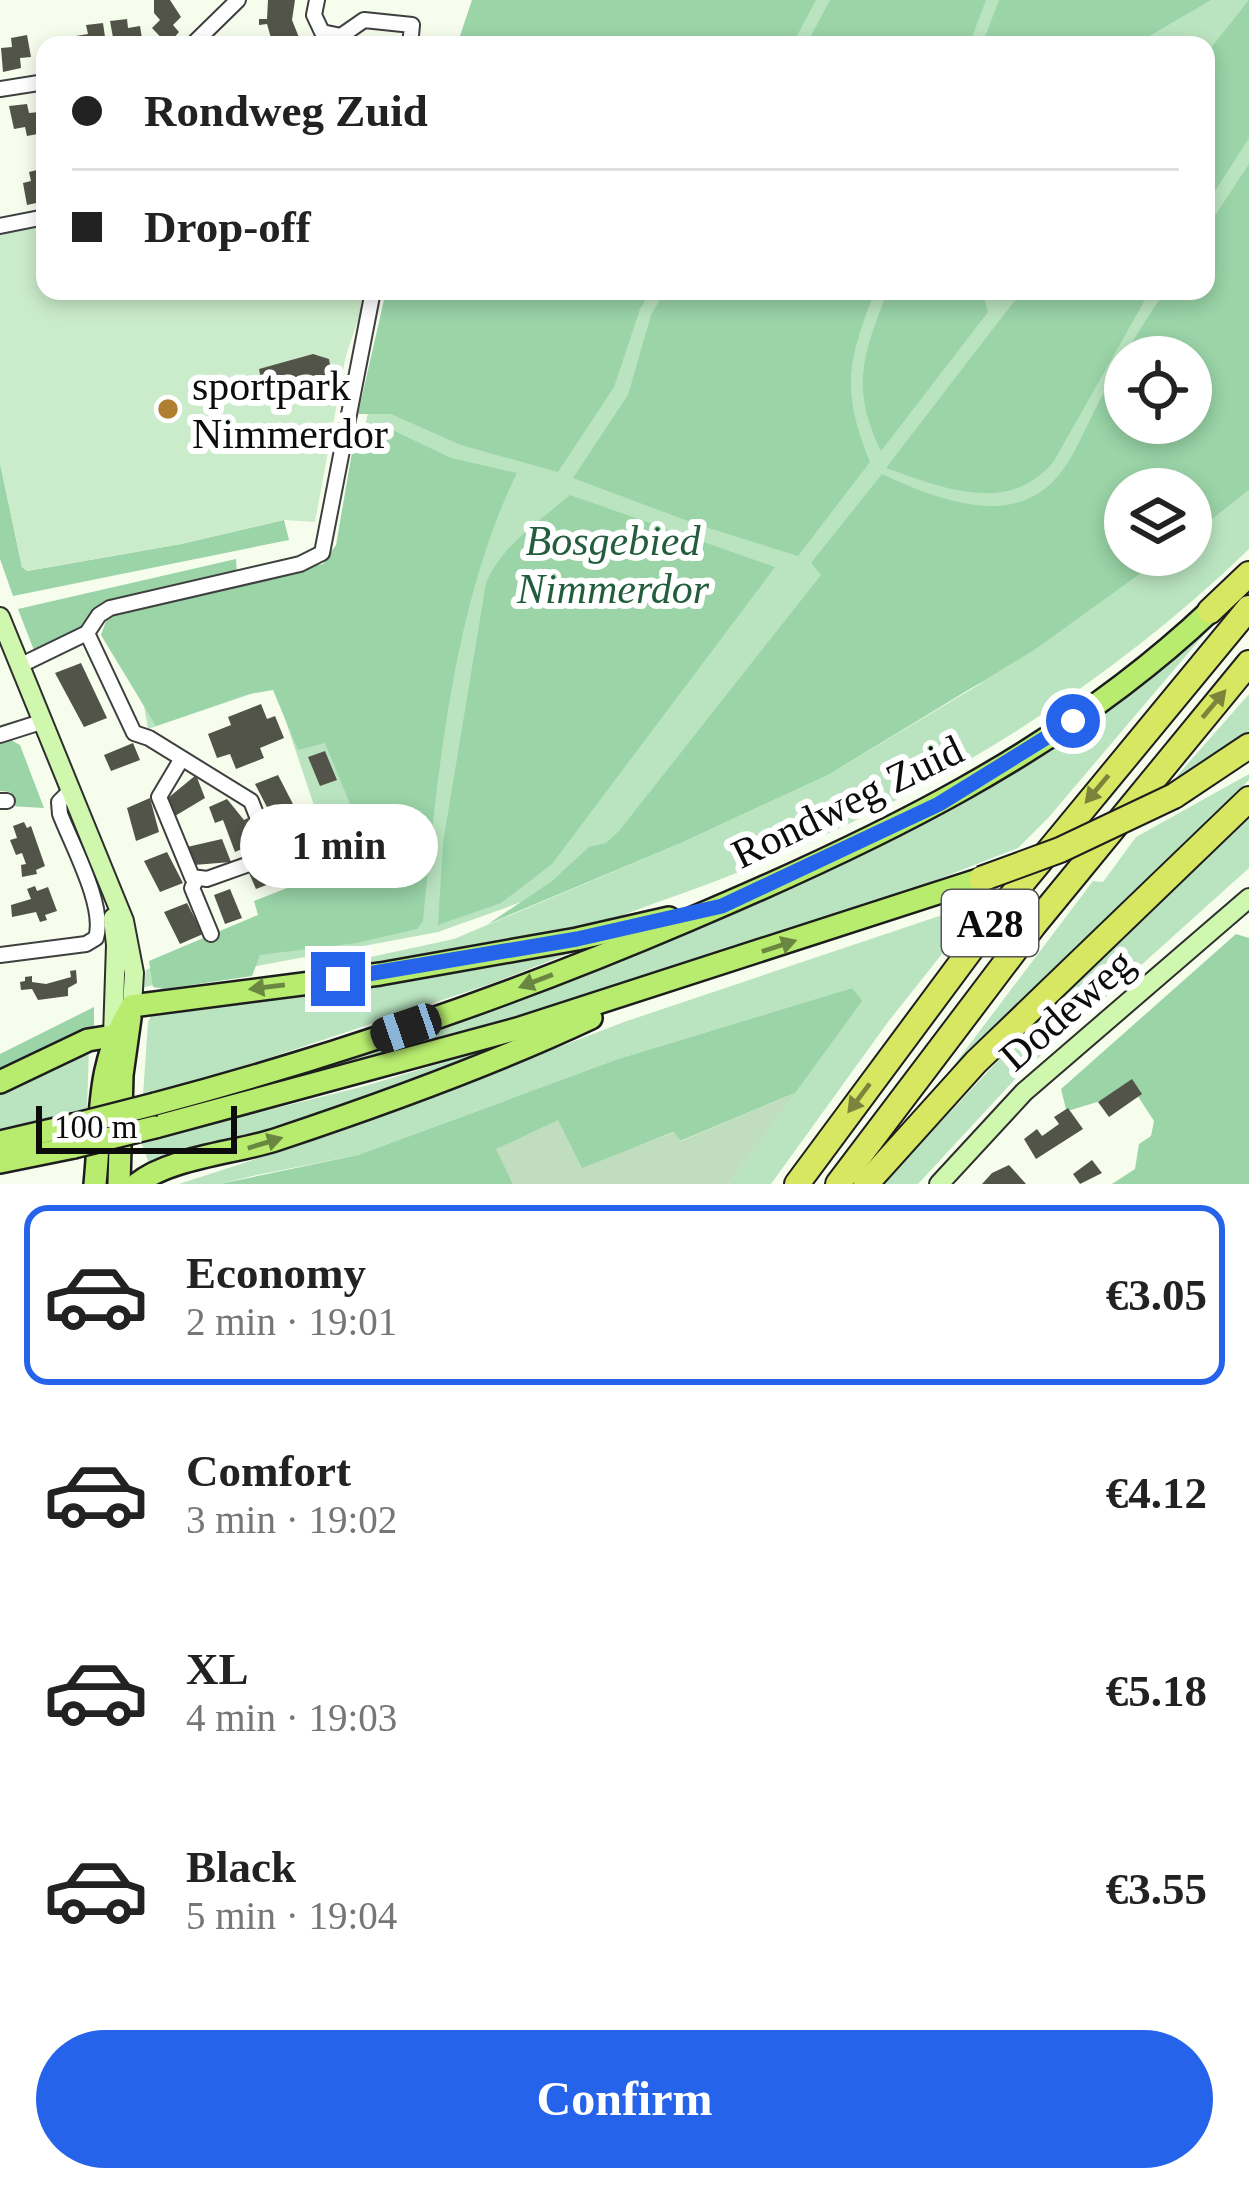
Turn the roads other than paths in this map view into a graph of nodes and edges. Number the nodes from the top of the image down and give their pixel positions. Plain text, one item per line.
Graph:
1 (238, 0) edge
2 (317, 0) edge
3 (202, 36) edge
4 (341, 36) edge
5 (341, 36) edge
6 (411, 36) edge
7 (36, 83) edge
8 (0, 89) edge
9 (36, 219) edge
10 (0, 226) edge
11 (372, 300) edge
12 (1249, 574) edge
13 (1249, 608) edge
14 (1210, 610) joint
15 (0, 616) edge
16 (87, 633) junction
17 (26, 663) junction
18 (1249, 663) edge
19 (41, 722) junction
20 (0, 735) edge
21 (1249, 746) edge
22 (1249, 758) edge
23 (181, 760) junction
24 (71, 790) junction
25 (1174, 796) junction
26 (1249, 799) edge
27 (320, 839) dead end
28 (268, 854) junction
29 (981, 879) joint
30 (196, 880) junction
31 (1249, 898) edge
32 (722, 906) junction
33 (119, 922) junction
34 (211, 934) dead end
35 (0, 955) edge
36 (668, 983) junction
37 (132, 1006) junction
38 (113, 1036) junction
39 (123, 1068) junction
40 (0, 1082) edge
41 (155, 1116) junction
42 (73, 1136) junction
43 (0, 1142) edge
44 (118, 1147) junction
45 (0, 1162) edge
46 (95, 1184) edge
47 (105, 1184) edge
48 (119, 1184) edge
49 (137, 1184) edge
50 (796, 1184) edge
51 (838, 1184) edge
52 (866, 1184) edge
53 (939, 1184) edge

1 - 3 street
2 - 5 street
4 - 6 street
7 - 8 street
9 - 10 street
11 - 16 street
12 - 14 highway
13 -> 50 highway, A28
14 - 32 main road, Rondweg Zuid
15 - 17 street
16 - 17 street
16 - 23 street
17 - 19 street
51 -> 18 highway, A28
19 - 20 street
19 - 24 street
21 - 25 highway, A28
22 - 25 highway, A28
23 - 28 street
23 - 30 street
24 - 33 street
24 - 35 street
25 - 29 highway, A28, bridge
26 - 52 highway, A28
27 - 28 street
28 - 30 street
36 -> 29 main road, Rondweg Zuid
30 - 34 street
31 - 53 street, Dodeweg
32 -> 37 main road
32 -> 41 main road, Rondweg Zuid
33 - 37 street
33 - 38 street
36 - 41 main road, Rondweg Zuid
49 -> 36 main road
37 - 38 main road
37 - 39 main road
38 - 39 main road
38 - 40 main road
38 - 46 main road
39 - 44 main road
41 - 42 main road, Rondweg Zuid, bridge
42 - 43 main road, Rondweg Zuid
42 - 45 main road, Rondweg Zuid
44 - 47 main road
44 - 48 main road

